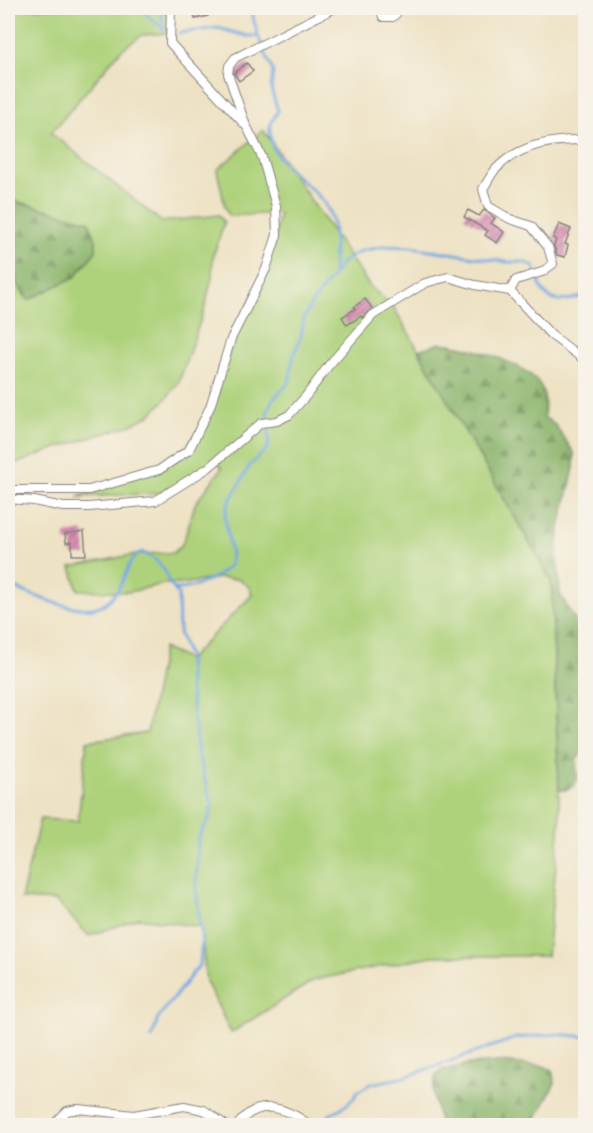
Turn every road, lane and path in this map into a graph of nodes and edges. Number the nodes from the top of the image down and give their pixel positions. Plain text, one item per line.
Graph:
1 (171, 8) edge
2 (334, 8) edge
3 (380, 8) edge
4 (402, 8) edge
5 (246, 127) junction
6 (585, 140) edge
7 (510, 291) junction
8 (585, 361) edge
9 (8, 492) edge
10 (8, 499) edge
11 (52, 1125) edge
12 (227, 1125) edge
13 (237, 1125) edge
14 (310, 1125) edge

1 - 5 street
2 - 5 street
3 - 4 street
5 - 9 street
6 - 7 street
7 - 8 street
7 - 10 street
11 - 12 street
13 - 14 street

